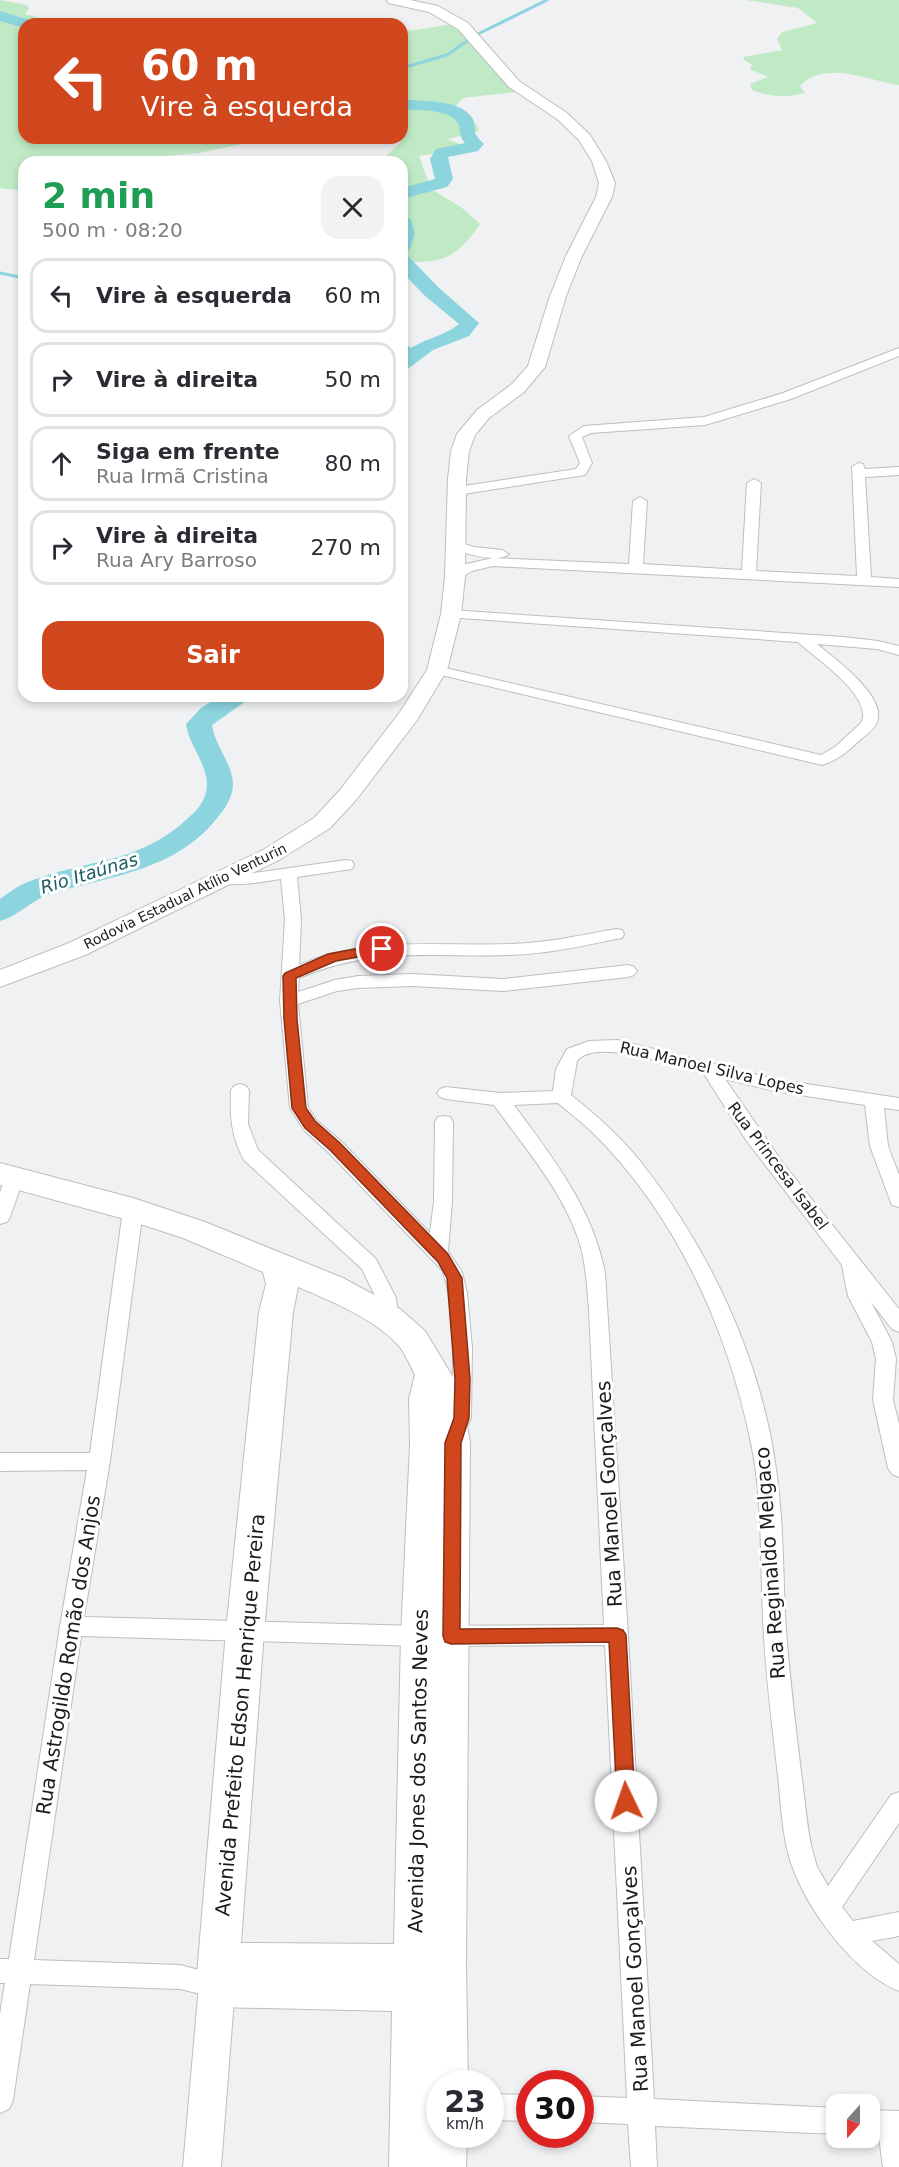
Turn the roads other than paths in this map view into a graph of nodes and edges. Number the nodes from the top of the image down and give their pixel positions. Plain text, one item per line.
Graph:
1 (393, 0) edge
2 (899, 352) edge
3 (899, 471) edge
4 (754, 483) dead end
5 (457, 485) junction
6 (640, 501) dead end
7 (455, 545) junction
8 (636, 564) junction
9 (748, 571) junction
10 (899, 576) edge
11 (455, 577) junction
12 (864, 578) junction
13 (899, 583) edge
14 (451, 614) junction
15 (804, 640) junction
16 (899, 651) edge
17 (437, 670) junction
18 (346, 865) dead end
19 (289, 874) junction
20 (222, 878) junction
21 (616, 934) dead end
22 (628, 971) dead end
23 (290, 976) junction
24 (0, 979) edge
25 (289, 1001) junction
26 (710, 1069) junction
27 (240, 1090) dead end
28 (446, 1093) dead end
29 (562, 1097) junction
30 (500, 1099) junction
31 (874, 1100) junction
32 (899, 1104) edge
33 (444, 1122) dead end
34 (8, 1175) edge
35 (899, 1200) edge
36 (133, 1210) junction
37 (0, 1213) edge
38 (227, 1244) junction
39 (438, 1252) junction
40 (851, 1260) junction
41 (280, 1264) junction
42 (276, 1312) junction
43 (388, 1318) junction
44 (899, 1324) edge
45 (440, 1444) junction
46 (99, 1461) junction
47 (0, 1462) edge
48 (899, 1468) edge
49 (71, 1626) junction
50 (245, 1631) junction
51 (617, 1635) junction
52 (436, 1636) junction
53 (899, 1803) edge
54 (828, 1906) junction
55 (899, 1924) edge
56 (849, 1934) junction
57 (9, 1971) edge
58 (206, 1975) junction
59 (430, 1978) junction
60 (899, 1979) edge
61 (432, 2070) edge
62 (0, 2100) edge
63 (594, 2109) edge
64 (642, 2110) junction
65 (426, 2120) edge
66 (826, 2120) edge
67 (887, 2124) edge
68 (445, 2148) edge
69 (202, 2167) edge
70 (411, 2167) edge
71 (444, 2167) edge
72 (644, 2167) edge
73 (897, 2167) edge

1 - 5 main road, Rodovia Estadual Atílio Venturin
2 - 5 street
3 - 12 street
4 - 9 street
5 - 7 main road, Rodovia Estadual Atílio Venturin
6 - 8 street
7 - 8 street
7 - 11 main road, Rodovia Estadual Atílio Venturin
8 - 9 street
8 - 11 street
9 - 12 street
10 - 12 street
11 - 14 main road, Rodovia Estadual Atílio Venturin
12 - 13 street
14 - 15 street
14 - 17 main road, Rodovia Estadual Atílio Venturin
15 - 16 street
15 - 17 street
17 - 20 main road, Rodovia Estadual Atílio Venturin
18 - 19 street
19 - 20 street
19 - 23 street
20 - 24 main road, Rodovia Estadual Atílio Venturin
21 - 23 street
22 - 25 street
23 - 25 street
25 - 39 street
26 - 29 street, Rua Manoel Silva Lopes
26 - 31 street, Rua Manoel Silva Lopes
26 - 40 street, Rua Princesa Isabel
27 - 43 street
28 - 30 street
29 - 30 street
29 - 54 street, Rua Reginaldo Melgaco
30 - 51 street, Rua Manoel Gonçalves
31 - 32 street, Rua Manoel Silva Lopes
31 - 35 street
33 - 39 street
34 - 36 main road
34 - 37 street
36 - 38 main road
36 - 46 street, Rua Astrogildo Romão dos Anjos
38 - 41 main road, Avenida Jones dos Santos Neves
38 - 42 main road
39 - 45 street
40 - 44 street, Rua Princesa Isabel
40 - 48 street
41 - 42 main road, Avenida Prefeito Edson Henrique Pereira
41 - 43 main road, Avenida Jones dos Santos Neves
42 - 50 main road, Avenida Prefeito Edson Henrique Pereira
43 - 45 main road, Avenida Jones dos Santos Neves
45 - 52 main road, Avenida Jones dos Santos Neves
46 - 47 street
46 - 49 street, Rua Astrogildo Romão dos Anjos
49 - 50 street
49 - 57 street, Rua Astrogildo Romão dos Anjos
50 - 52 street
50 - 58 main road, Avenida Prefeito Edson Henrique Pereira
51 - 52 street
51 - 64 street, Rua Manoel Gonçalves
52 - 59 main road, Avenida Jones dos Santos Neves
53 - 54 street
54 - 56 street, Rua Reginaldo Melgaco
55 - 56 street
56 - 60 street, Rua Reginaldo Melgaco
57 - 58 street
57 - 62 street, Rua Astrogildo Romão dos Anjos
58 - 59 main road
58 - 69 main road, Avenida Prefeito Edson Henrique Pereira
59 - 61 main road, Avenida Jones dos Santos Neves
63 - 64 street
64 - 66 street
64 - 72 street, Rua Manoel Gonçalves
65 - 70 main road, Avenida Jones dos Santos Neves
67 - 73 street
68 - 71 main road

